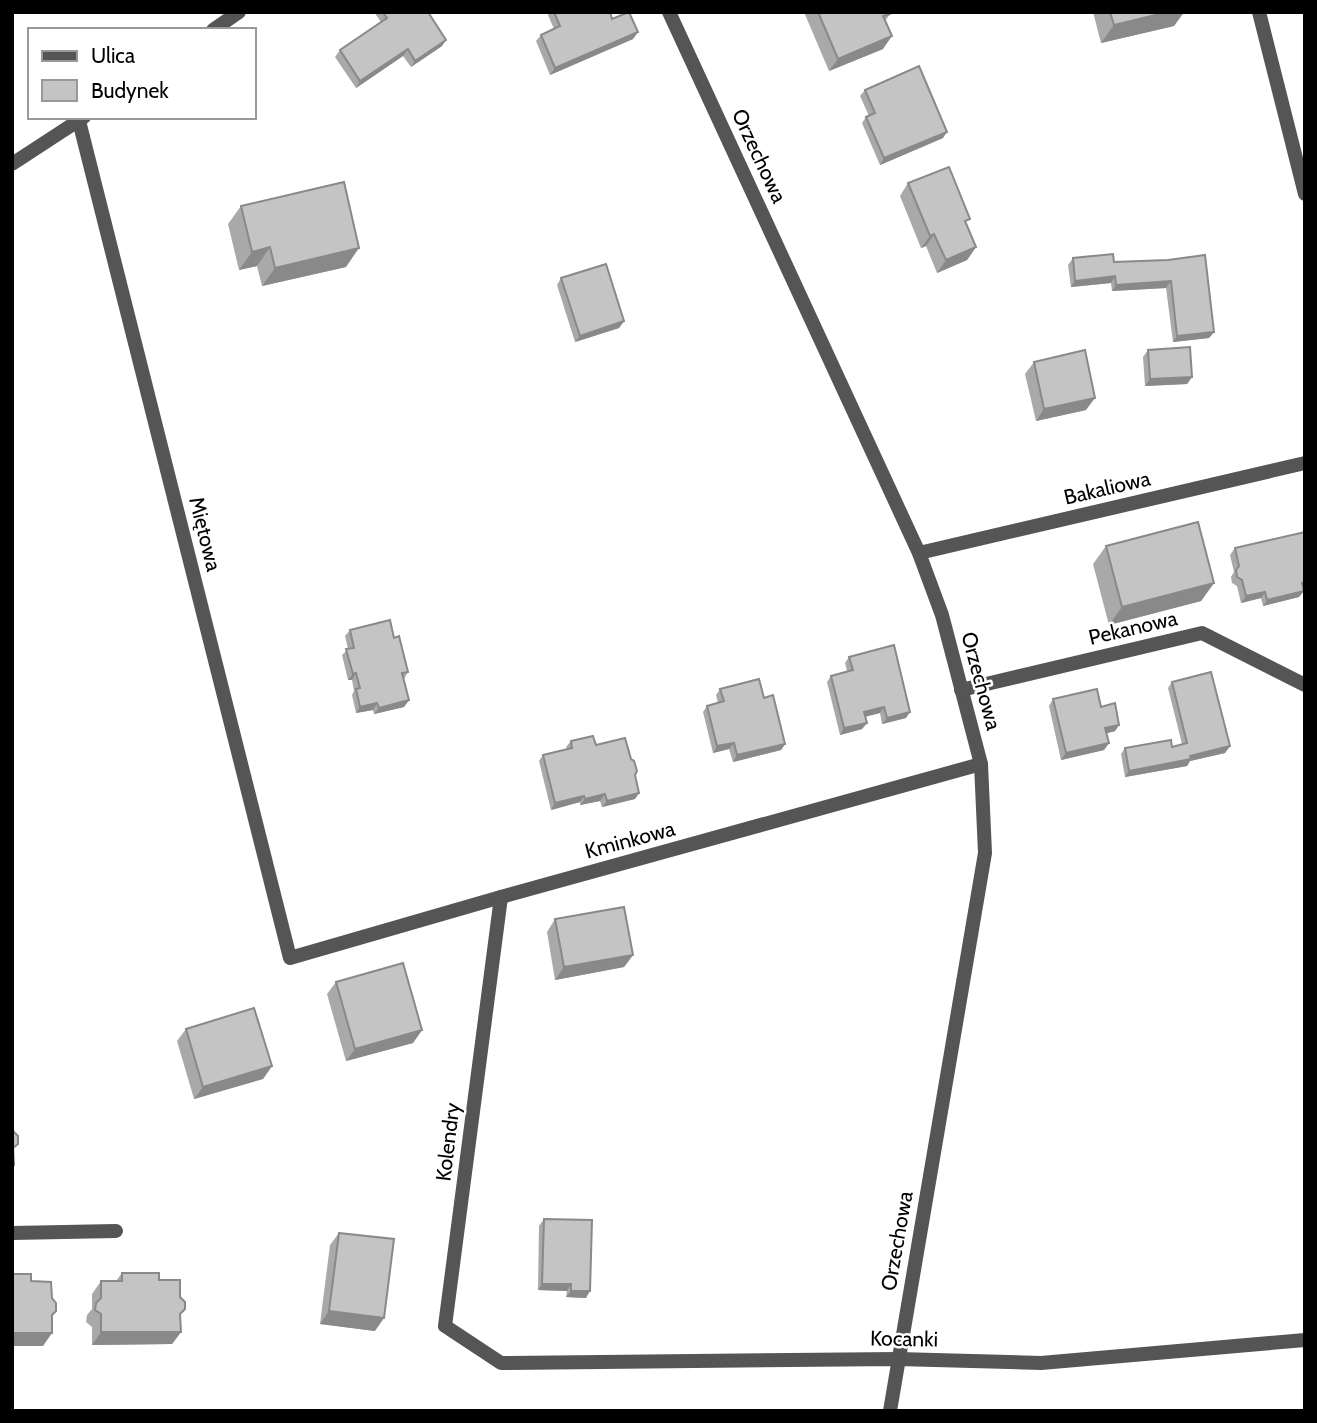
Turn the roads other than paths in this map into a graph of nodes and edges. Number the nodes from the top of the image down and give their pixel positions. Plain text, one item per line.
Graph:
1 (239, 12) edge
2 (669, 12) edge
3 (1259, 12) edge
4 (216, 28) edge
5 (81, 119) edge
6 (12, 164) edge
7 (1305, 194) edge
8 (1305, 463) edge
9 (919, 553) junction
10 (1305, 685) edge
11 (961, 690) junction
12 (981, 764) junction
13 (501, 897) junction
14 (290, 958) joint
15 (116, 1231) dead end
16 (12, 1233) edge
17 (1305, 1340) edge
18 (898, 1359) junction
19 (501, 1363) joint
20 (890, 1411) edge

1 - 4 street
2 - 9 street, Orzechowa
3 - 7 street
5 - 6 street
5 - 14 street, Miętowa
8 - 9 street, Bakaliowa
9 - 11 street, Orzechowa
10 - 11 street, Pekanowa
11 - 12 street, Orzechowa
12 - 13 street, Kminkowa
12 - 18 street, Orzechowa
13 - 14 street, Kminkowa
13 - 19 street, Kolendry
15 - 16 street
17 - 18 street, Kocanki
18 - 19 street, Kocanki
18 - 20 street, Orzechowa

